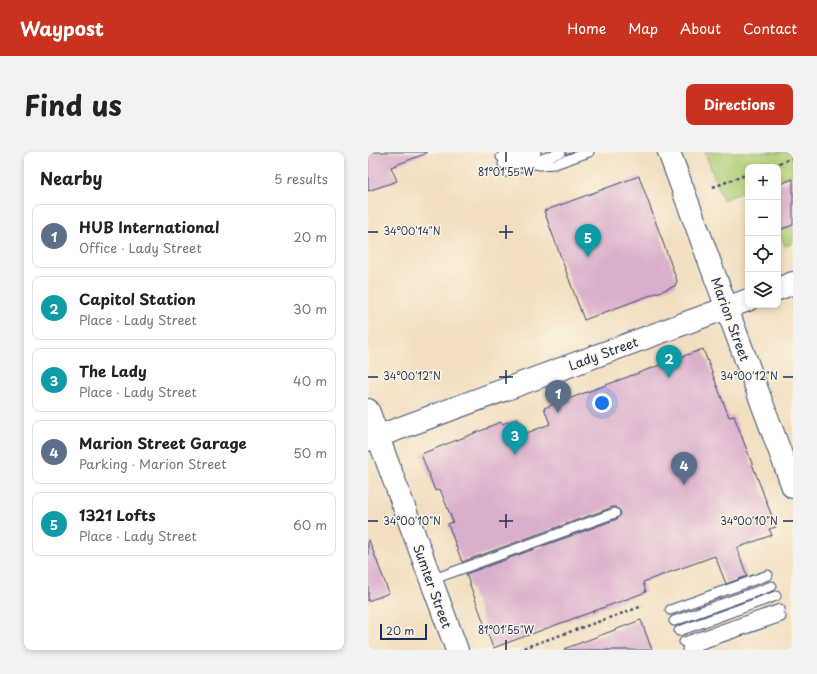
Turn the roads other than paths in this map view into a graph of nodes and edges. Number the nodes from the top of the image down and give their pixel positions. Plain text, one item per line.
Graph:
1 (514, 152) edge
2 (536, 152) edge
3 (561, 152) edge
4 (589, 152) edge
5 (669, 152) edge
6 (530, 163) junction
7 (503, 164) junction
8 (793, 283) edge
9 (781, 288) edge
10 (745, 301) edge
11 (727, 308) junction
12 (368, 410) edge
13 (373, 438) edge
14 (793, 487) edge
15 (615, 513) dead end
16 (431, 580) junction
17 (775, 594) junction
18 (678, 629) junction
19 (457, 650) edge

1 - 7 lane
2 - 7 lane
3 - 6 lane
4 - 6 lane
5 - 11 street, Marion Street
6 - 7 lane
8 - 9 street
10 - 11 street, Lady Street
11 - 13 street, Lady Street
11 - 14 street, Marion Street
12 - 13 street, Sumter Street
13 - 16 street, Sumter Street
15 - 16 lane
16 - 19 street, Sumter Street
17 - 18 lane
17 - 18 lane
17 - 18 lane

